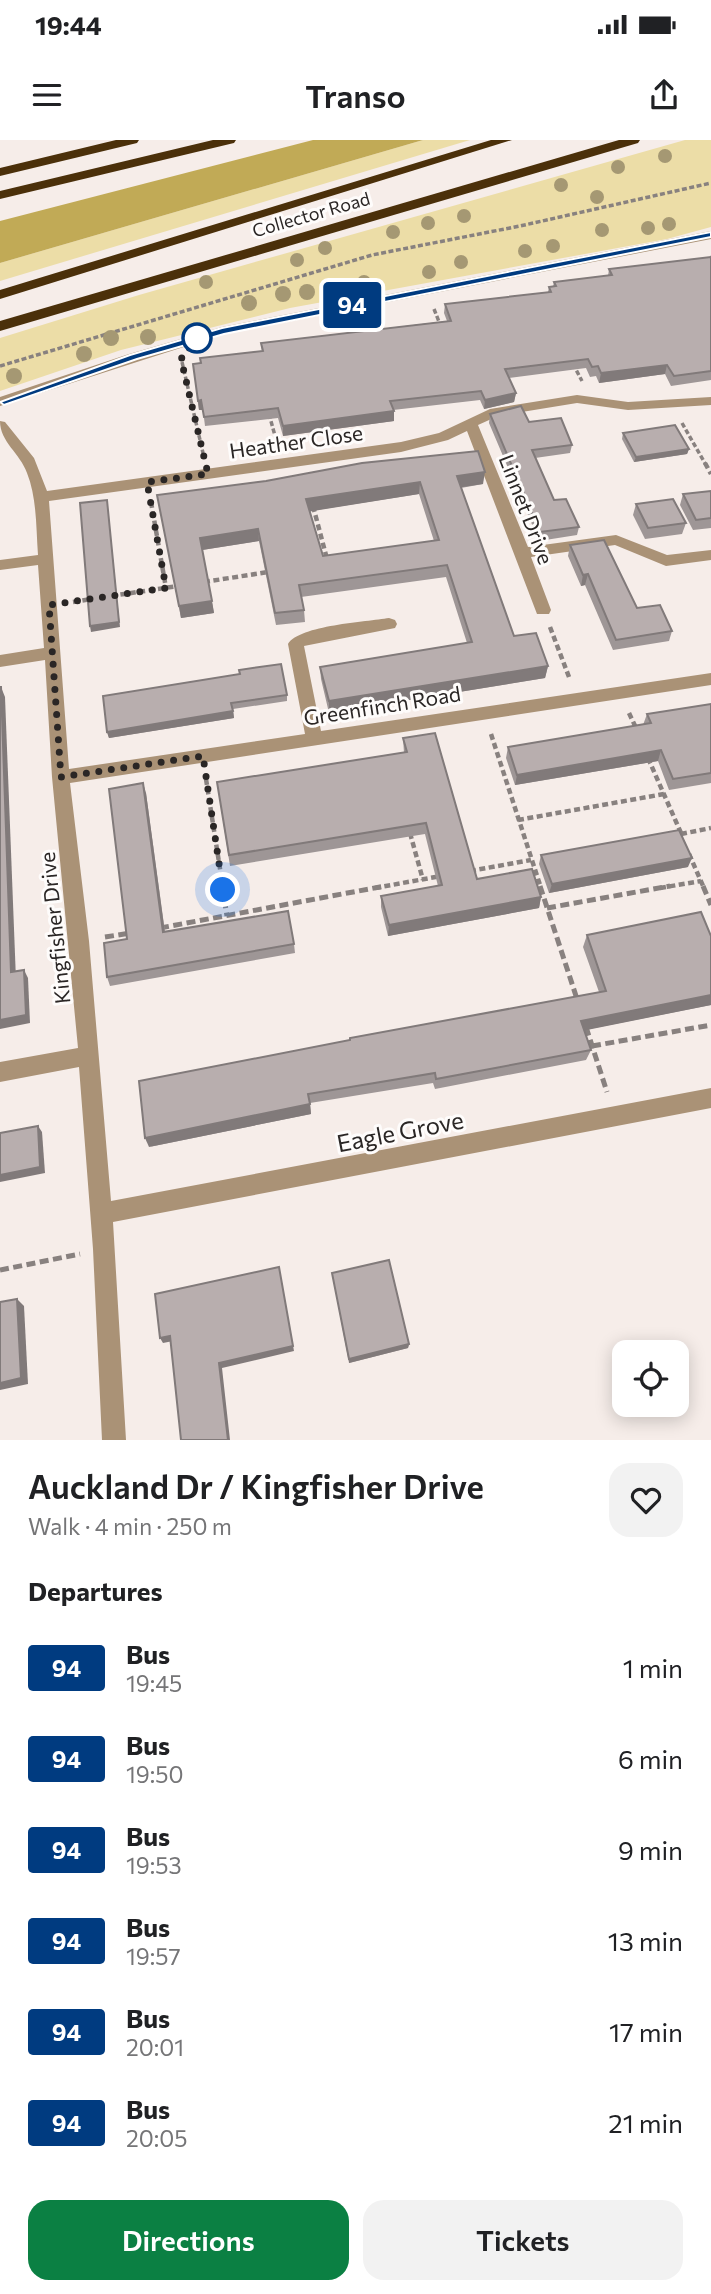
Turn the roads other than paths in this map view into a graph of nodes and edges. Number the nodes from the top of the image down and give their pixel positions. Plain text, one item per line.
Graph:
1 (132, 140) edge
2 (229, 140) edge
3 (505, 140) edge
4 (633, 140) edge
5 (0, 172) edge
6 (0, 194) edge
7 (711, 235) edge
8 (0, 295) edge
9 (0, 326) edge
10 (711, 401) edge
11 (0, 402) edge
12 (471, 424) junction
13 (0, 425) edge
14 (41, 497) junction
15 (523, 553) junction
16 (711, 555) edge
17 (45, 559) junction
18 (0, 565) edge
19 (543, 610) road end
20 (389, 624) dead end
21 (53, 652) junction
22 (0, 661) edge
23 (711, 679) edge
24 (314, 739) junction
25 (61, 777) junction
26 (89, 1056) junction
27 (0, 1072) edge
28 (711, 1098) edge
29 (100, 1214) junction
30 (114, 1440) edge

1 - 5 highway
2 - 6 highway
3 - 8 highway, Collector Road
4 - 9 highway, Collector Road
7 - 11 street
10 - 12 street, Heather Close
12 - 14 street, Heather Close
12 - 15 street, Linnet Drive
13 - 14 street, Kingfisher Drive
14 - 17 street, Kingfisher Drive
15 - 16 street
15 - 19 street, Linnet Drive
17 - 18 street
17 - 21 street, Kingfisher Drive
20 - 24 street
21 - 22 street
21 - 25 street, Kingfisher Drive
23 - 24 street, Greenfinch Road
24 - 25 street, Greenfinch Road
25 - 26 street, Kingfisher Drive
26 - 27 street
26 - 29 street, Kingfisher Drive
28 - 29 street, Eagle Grove
29 - 30 street, Kingfisher Drive

